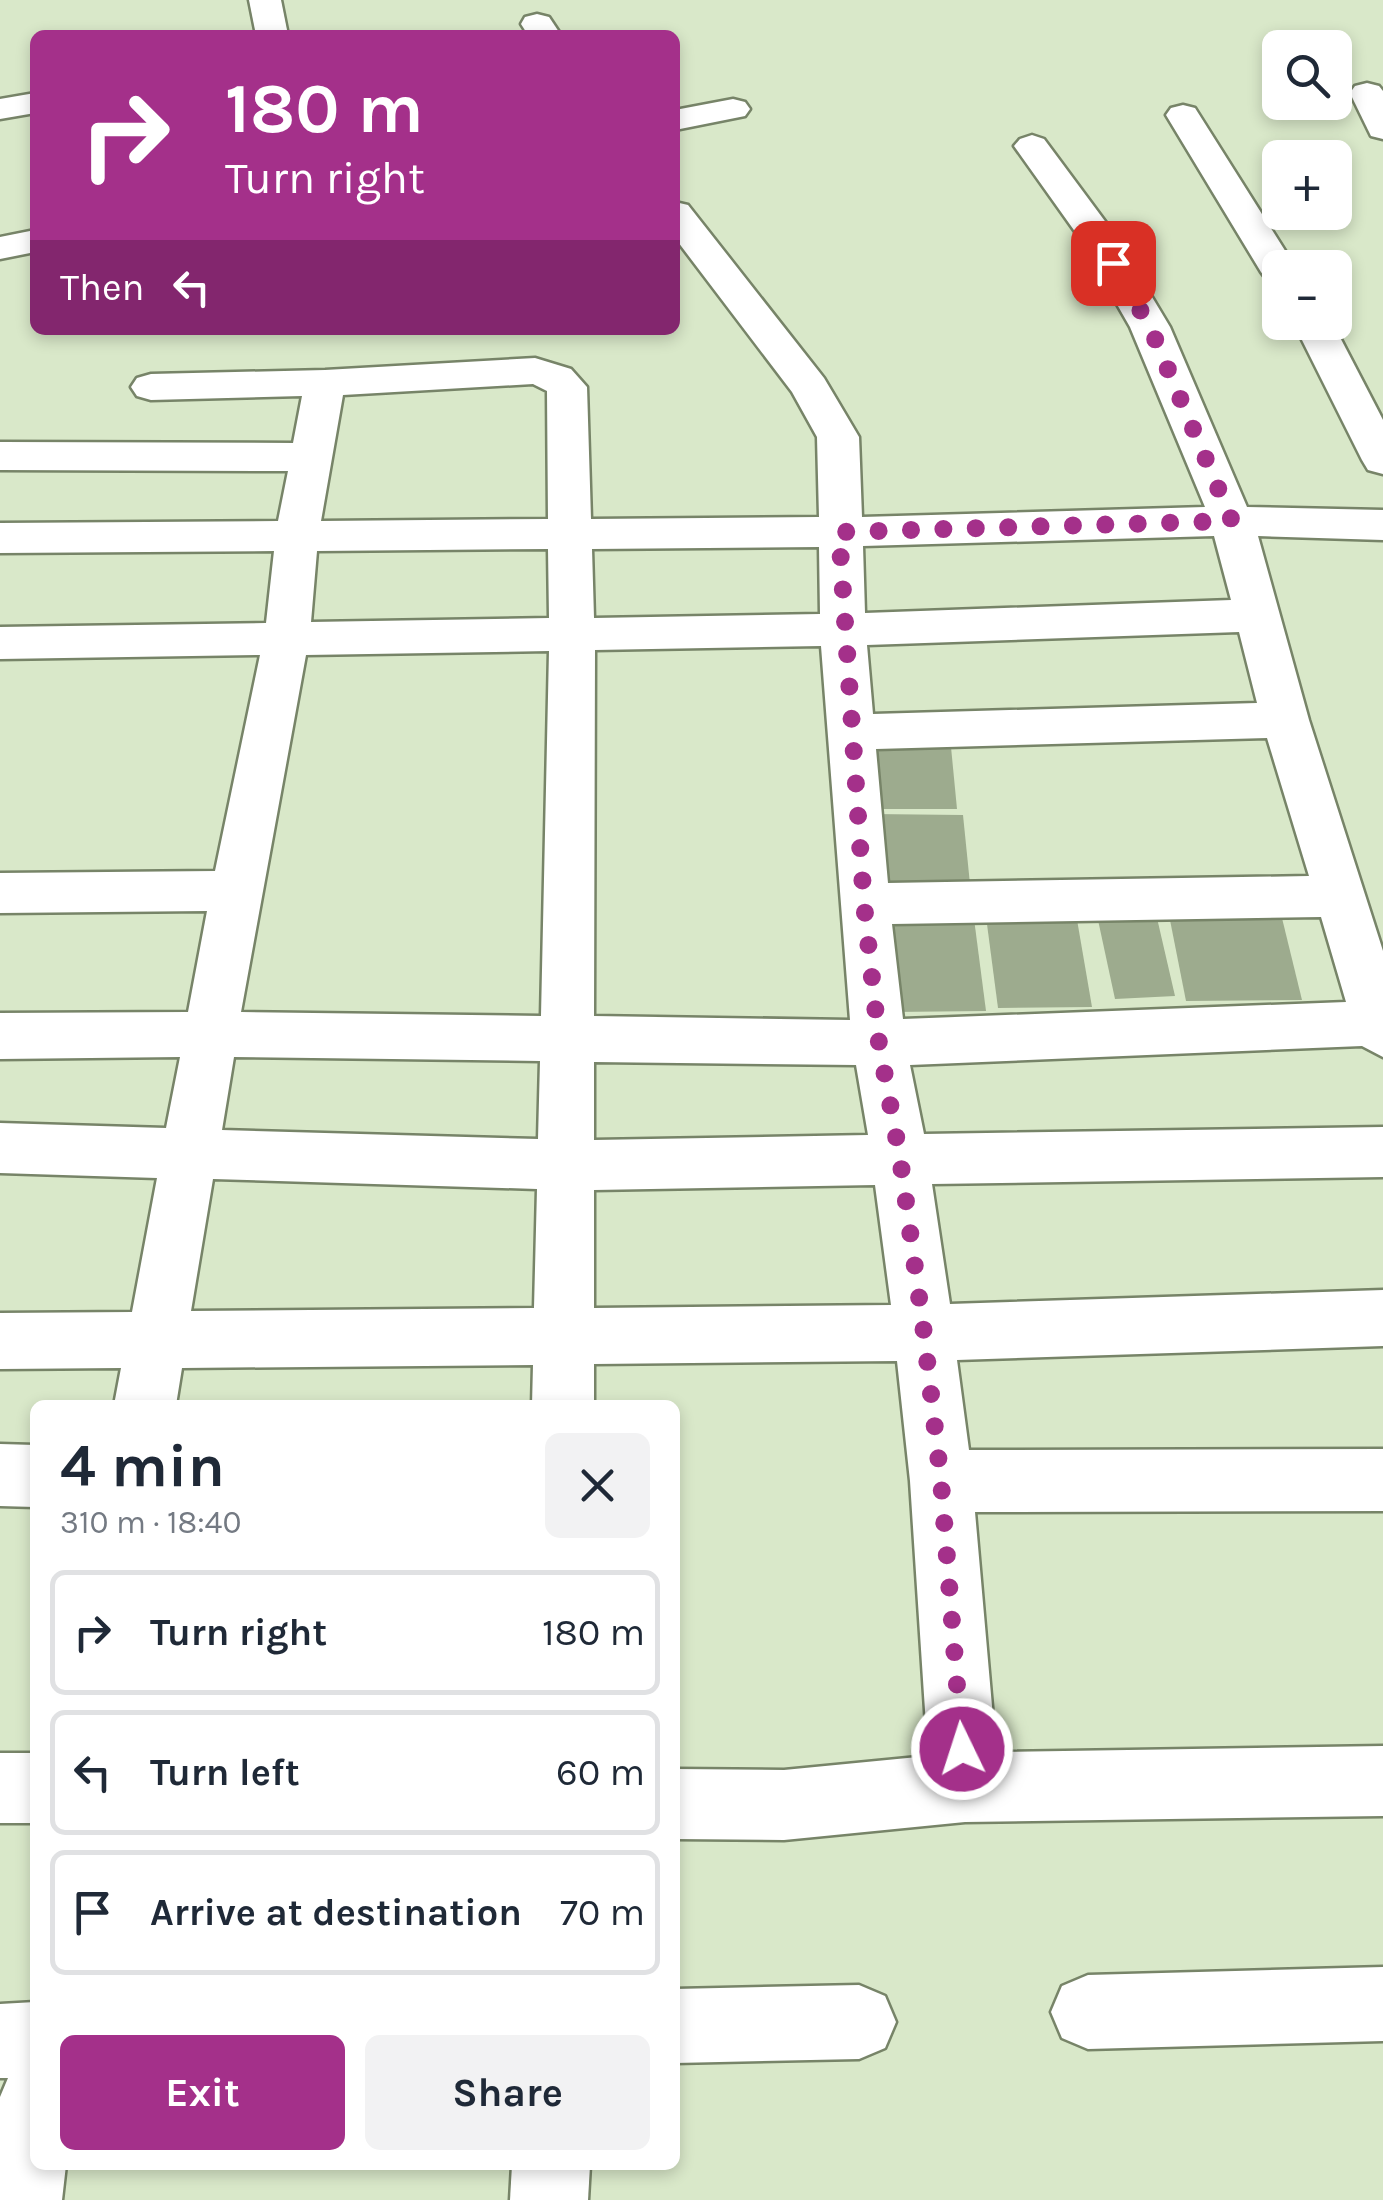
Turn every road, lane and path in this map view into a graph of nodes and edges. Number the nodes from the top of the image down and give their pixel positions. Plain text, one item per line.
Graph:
1 (265, 0) edge
2 (271, 30) edge
3 (1366, 92) dead end
4 (30, 104) edge
5 (0, 109) edge
6 (733, 109) dead end
7 (1182, 115) dead end
8 (680, 119) edge
9 (1383, 129) edge
10 (1032, 146) dead end
11 (680, 219) edge
12 (30, 242) edge
13 (0, 248) edge
14 (1266, 250) edge
15 (1321, 340) edge
16 (325, 383) junction
17 (151, 386) dead end
18 (0, 456) edge
19 (313, 457) junction
20 (1383, 460) edge
21 (1232, 521) junction
22 (1383, 525) edge
23 (839, 532) junction
24 (572, 534) junction
25 (297, 537) junction
26 (0, 538) edge
27 (1254, 614) junction
28 (843, 630) junction
29 (572, 635) junction
30 (287, 636) junction
31 (0, 643) edge
32 (1285, 720) junction
33 (851, 732) junction
34 (236, 891) junction
35 (0, 893) edge
36 (1338, 896) junction
37 (864, 904) junction
38 (1381, 1028) edge
39 (210, 1034) junction
40 (0, 1036) edge
41 (566, 1039) junction
42 (879, 1043) junction
43 (0, 1148) edge
44 (1383, 1152) edge
45 (188, 1154) junction
46 (900, 1158) junction
47 (564, 1165) junction
48 (1383, 1318) edge
49 (924, 1333) junction
50 (562, 1338) junction
51 (0, 1341) edge
52 (154, 1342) junction
53 (146, 1400) edge
54 (563, 1400) edge
55 (0, 1475) edge
56 (30, 1476) edge
57 (1383, 1480) edge
58 (941, 1481) junction
59 (1383, 1781) edge
60 (965, 1787) junction
61 (0, 1788) edge
62 (30, 1788) edge
63 (680, 1804) edge
64 (1383, 2004) edge
65 (1088, 2012) dead end
66 (859, 2022) dead end
67 (680, 2026) edge
68 (30, 2039) edge
69 (0, 2041) edge
70 (30, 2144) edge
71 (551, 2170) edge
72 (23, 2200) edge
73 (549, 2200) edge

1 - 2 street
3 - 9 street
4 - 5 street
6 - 8 street
7 - 14 street
10 - 21 street
11 - 23 street
12 - 13 street
15 - 20 street
16 - 17 street
16 - 19 street
16 - 24 street
18 - 19 street
19 - 25 street
21 - 22 street
21 - 23 street
21 - 27 street
23 - 24 street
23 - 28 street
24 - 25 street
24 - 29 street
25 - 26 street
25 - 30 street
27 - 28 street
27 - 32 street
28 - 29 street
28 - 33 street
29 - 30 street
29 - 41 street
30 - 31 street
30 - 34 street
32 - 33 street
32 - 36 street
33 - 37 street
34 - 35 street
34 - 39 street
36 - 37 street
36 - 38 street
37 - 42 street
38 - 42 street
39 - 40 street
39 - 41 street
39 - 45 street
41 - 42 street
41 - 47 street
42 - 46 street
43 - 45 street
44 - 46 street
45 - 47 street
45 - 52 street
46 - 47 street
46 - 49 street
47 - 50 street
48 - 49 street
49 - 50 street
49 - 58 street
50 - 52 street
50 - 54 street
51 - 52 street
52 - 53 street
55 - 56 street
57 - 58 street
58 - 60 street
59 - 60 street
60 - 63 street
61 - 62 street
64 - 65 street
66 - 67 street
68 - 69 street
70 - 72 street
71 - 73 street

